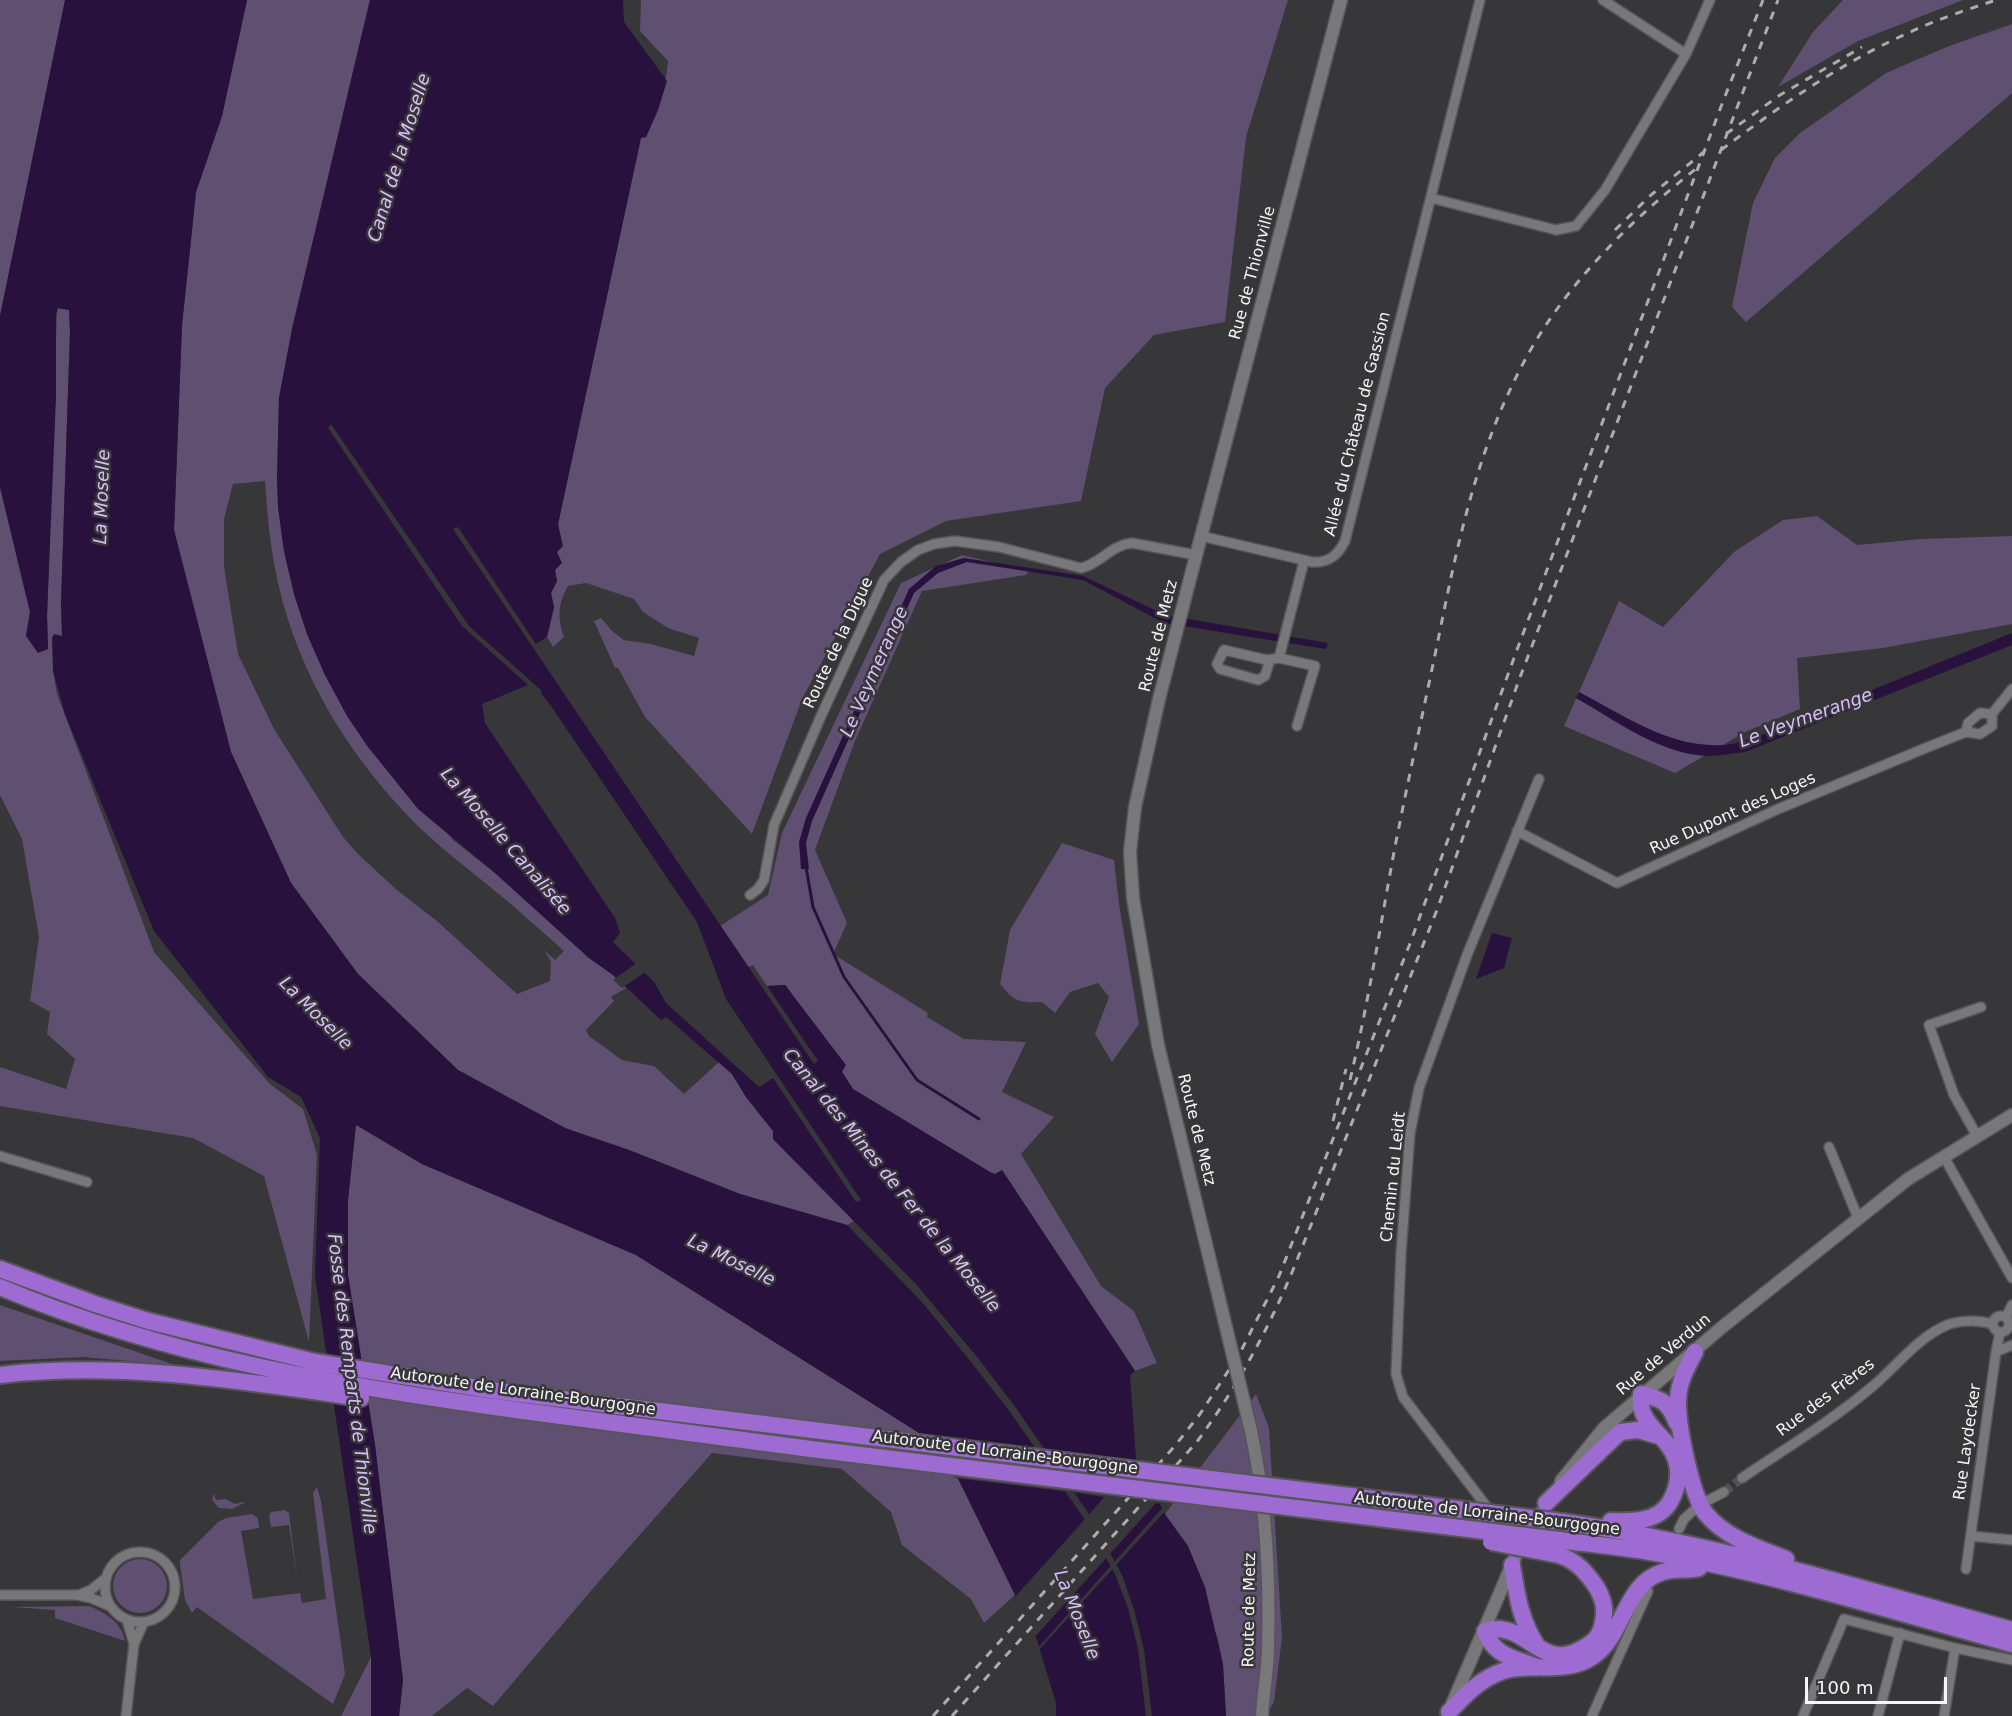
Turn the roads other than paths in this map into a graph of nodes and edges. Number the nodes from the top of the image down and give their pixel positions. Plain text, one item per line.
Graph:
1 (1341, 0) edge
2 (1480, 0) edge
3 (1603, 0) edge
4 (1710, 0) edge
5 (1686, 54) junction
6 (1431, 198) junction
7 (1201, 536) junction
8 (1196, 555) junction
9 (1304, 561) junction
10 (1279, 658) junction
11 (1268, 660) junction
12 (2012, 689) edge
13 (1992, 714) junction
14 (1297, 726) dead end
15 (1966, 732) junction
16 (1539, 779) dead end
17 (1517, 831) junction
18 (750, 895) dead end
19 (1981, 1007) dead end
20 (2012, 1115) edge
21 (1977, 1136) junction
22 (1829, 1148) dead end
23 (0, 1156) edge
24 (1944, 1157) junction
25 (87, 1182) dead end
26 (1858, 1218) junction
27 (0, 1269) edge
28 (2012, 1278) edge
29 (0, 1287) edge
30 (2012, 1305) edge
31 (2006, 1317) junction
32 (1992, 1324) junction
33 (2000, 1332) junction
34 (2012, 1345) edge
35 (1695, 1352) junction
36 (1996, 1352) junction
37 (0, 1375) edge
38 (318, 1385) junction
39 (1641, 1394) junction
40 (1681, 1431) junction
41 (1659, 1436) junction
42 (1742, 1478) tunnel mouth
43 (1724, 1492) tunnel mouth
44 (1707, 1501) dead end
45 (1546, 1503) junction
46 (1694, 1510) dead end
47 (1563, 1522) junction
48 (1679, 1528) dead end
49 (1504, 1530) junction
50 (1526, 1534) junction
51 (1971, 1536) junction
52 (2012, 1540) edge
53 (1520, 1546) junction
54 (1559, 1548) junction
55 (1512, 1565) junction
56 (1712, 1565) junction
57 (1966, 1569) dead end
58 (106, 1578) junction
59 (1862, 1589) junction
60 (1648, 1591) dead end
61 (77, 1595) junction
62 (0, 1596) edge
63 (110, 1606) junction
64 (127, 1620) junction
65 (144, 1622) junction
66 (2012, 1630) edge
67 (1485, 1631) junction
68 (1900, 1633) junction
69 (134, 1644) junction
70 (2012, 1644) edge
71 (1955, 1648) junction
72 (1539, 1649) junction
73 (2012, 1660) edge
74 (1538, 1667) junction
75 (1448, 1714) edge
76 (126, 1716) edge
77 (1262, 1716) edge
78 (1592, 1716) edge
79 (1803, 1716) edge
80 (1878, 1716) edge
81 (1944, 1716) edge

1 - 7 main road, Rue de Thionville
2 - 6 street, Allée du Château de Gassion
3 - 5 street
4 - 5 street
5 - 6 street
6 - 9 street, Allée du Château de Gassion
7 - 8 main road, Rue de Thionville
7 - 9 street, Allée du Château de Gassion
8 - 18 street, Route de la Digue
8 - 77 main road, Route de Metz, bridge
9 - 10 street
10 - 11 street
10 - 14 street
11 - 11 street
12 - 13 street, Rue Dupont des Loges
13 - 15 street, Rue Dupont des Loges
13 - 15 street, Rue Dupont des Loges
15 - 17 street, Rue Dupont des Loges
16 - 17 street, Chemin du Leidt
17 - 49 street, Chemin du Leidt
19 - 21 street
20 - 21 main road, Rue de Verdun
21 - 24 main road, Rue de Verdun
22 - 26 street
23 - 25 street
24 - 26 main road, Rue de Verdun
24 - 28 street
26 - 35 main road, Rue de Verdun
27 - 47 highway, Autoroute de Lorraine-Bourgogne, bridge
29 - 38 highway
30 - 31 street
31 - 32 street
31 - 33 street
32 - 33 street
32 - 42 street, Rue des Frères
33 - 36 street, Rue Laydecker
34 - 36 street
35 - 39 main road, Rue de Verdun
35 - 40 highway
36 - 51 street, Rue Laydecker
37 - 38 highway
38 - 54 highway, Autoroute de Lorraine-Bourgogne, bridge
39 - 40 highway
39 - 41 highway
39 - 45 main road, Rue de Verdun
40 - 59 highway
41 - 45 highway
41 - 47 highway
43 - 44 street
45 - 50 main road, Rue de Verdun
46 - 48 street
47 - 59 highway, Autoroute de Lorraine-Bourgogne
49 - 50 street
49 - 53 street, Chemin du Leidt
50 - 53 main road, Rue de Verdun
51 - 52 street
51 - 57 street, Rue Laydecker
53 - 55 main road, Rue de Verdun
54 - 56 highway, Autoroute de Lorraine-Bourgogne
54 - 72 highway
55 - 67 main road, Rue de Verdun
55 - 72 highway
56 - 70 highway, Autoroute de Lorraine-Bourgogne
56 - 74 highway
58 - 61 street
58 - 63 street
58 - 65 street
59 - 66 highway, Autoroute de Lorraine-Bourgogne
60 - 78 street
61 - 62 street
61 - 63 street
63 - 64 street
64 - 65 street
64 - 69 street
65 - 69 street
67 - 72 highway
67 - 74 highway
67 - 75 main road, Rue de Verdun
68 - 71 street
68 - 79 street
68 - 80 street
69 - 76 street
71 - 73 street
71 - 81 street
74 - 75 highway

